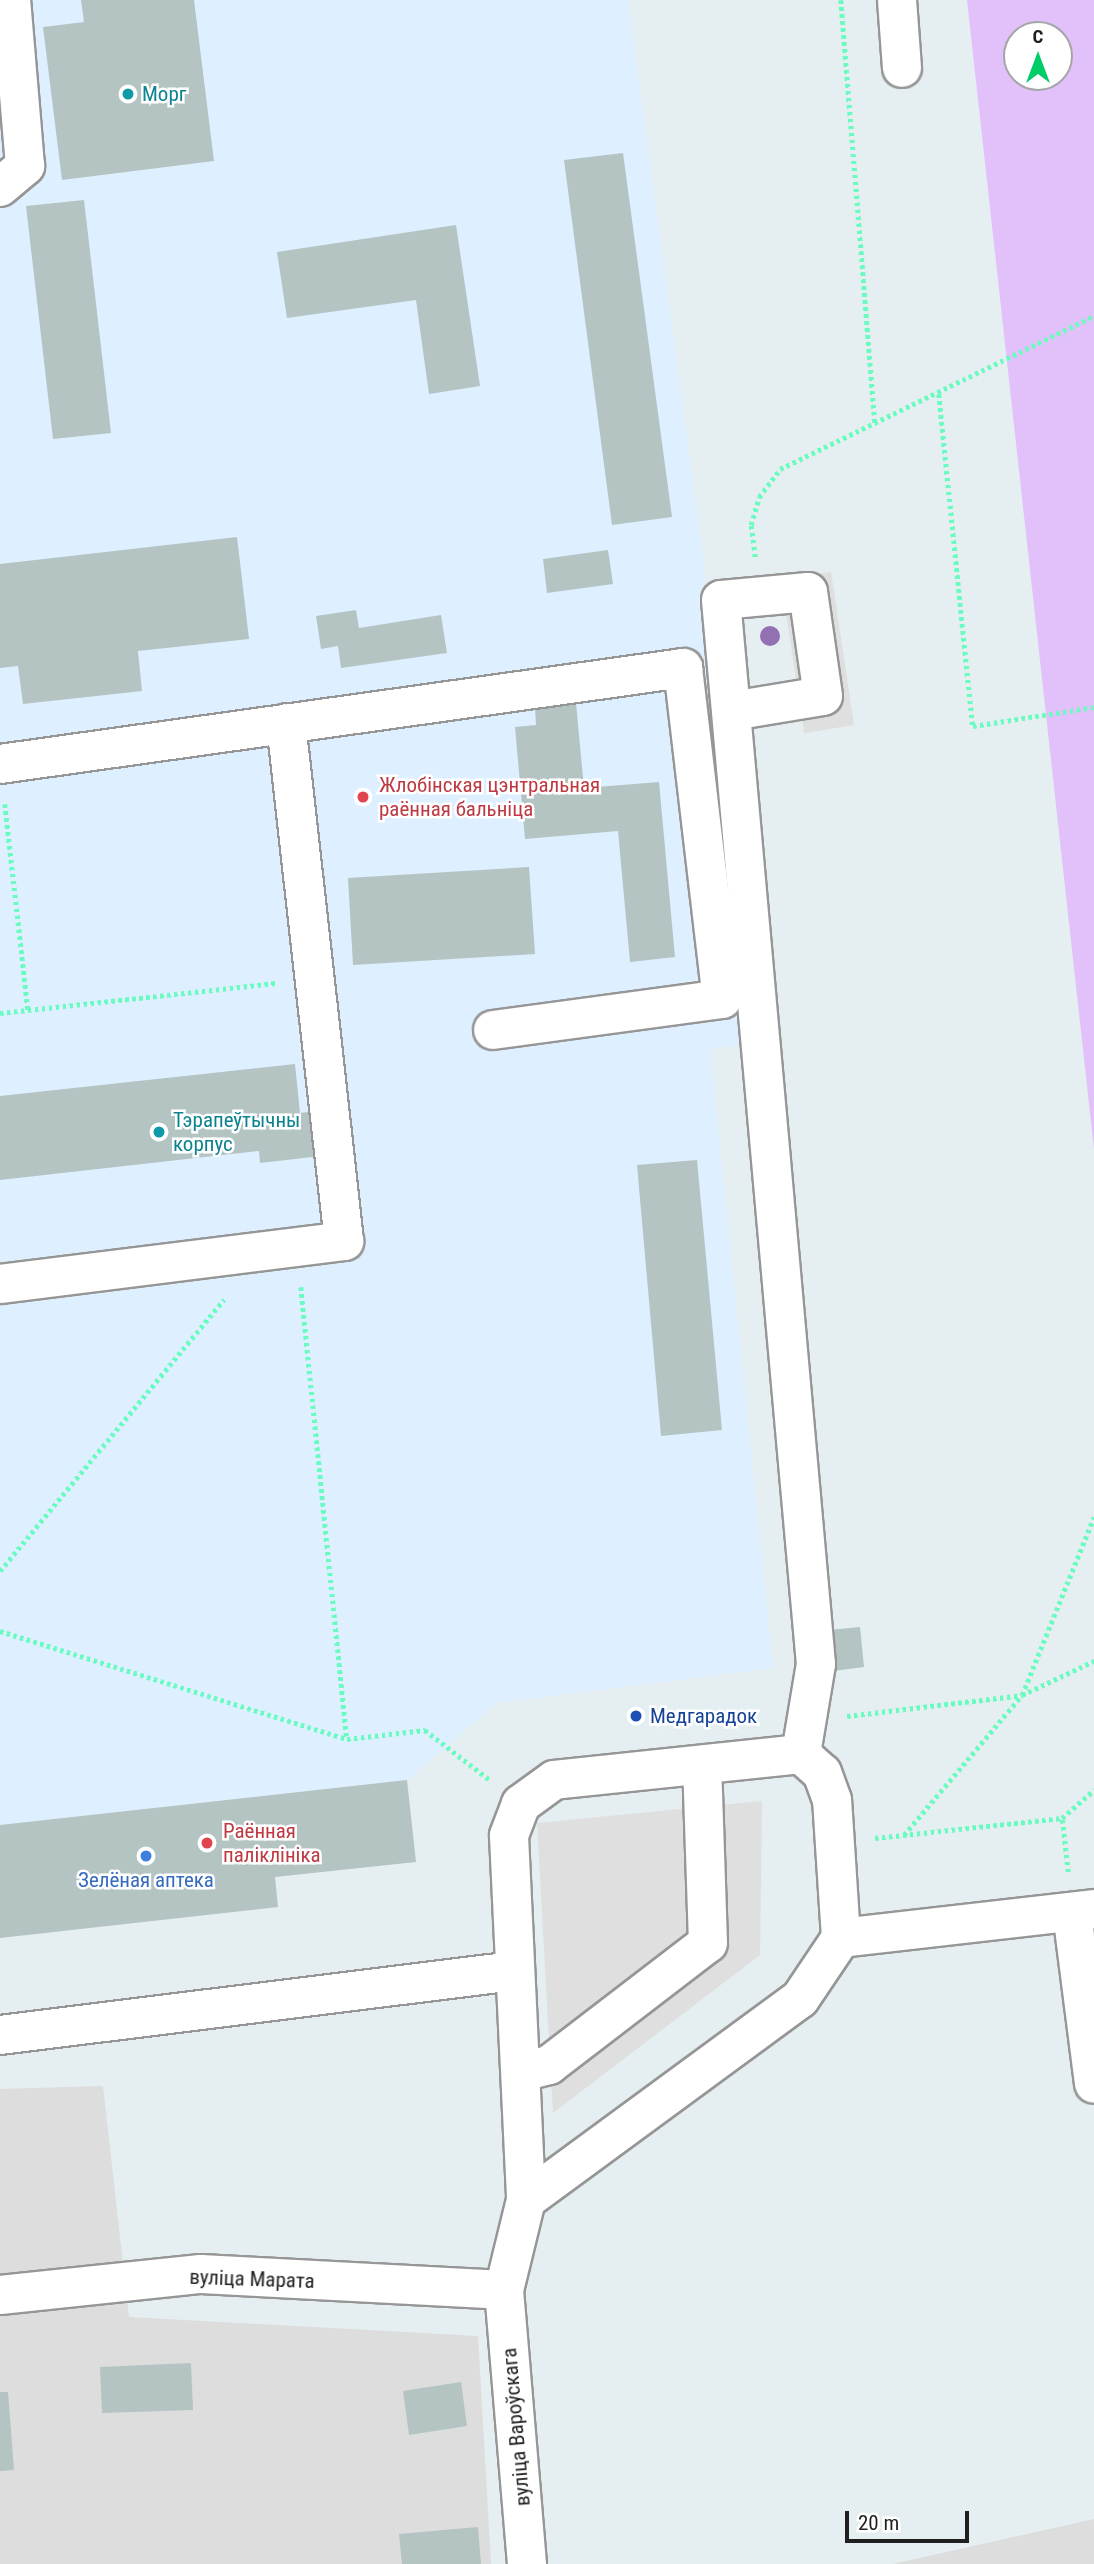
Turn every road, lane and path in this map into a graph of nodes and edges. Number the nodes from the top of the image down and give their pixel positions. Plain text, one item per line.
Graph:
1 (11, 0) edge
2 (841, 0) edge
3 (897, 0) edge
4 (902, 68) dead end
5 (0, 187) edge
6 (1094, 316) edge
7 (939, 394) junction
8 (875, 424) junction
9 (759, 597) junction
10 (1094, 707) edge
11 (732, 711) junction
12 (286, 723) junction
13 (2, 778) edge
14 (314, 978) junction
15 (28, 1010) junction
16 (0, 1013) edge
17 (493, 1030) dead end
18 (280, 1250) junction
19 (0, 1284) edge
20 (1094, 1517) edge
21 (0, 1571) edge
22 (0, 1631) edge
23 (1094, 1661) edge
24 (1021, 1695) junction
25 (804, 1738) junction
26 (347, 1739) junction
27 (702, 1765) junction
28 (1094, 1790) edge
29 (521, 1804) junction
30 (1062, 1818) junction
31 (904, 1835) junction
32 (838, 1842) junction
33 (1083, 1911) edge
34 (841, 1938) junction
35 (514, 1970) junction
36 (0, 2035) edge
37 (521, 2072) junction
38 (1094, 2084) edge
39 (526, 2200) junction
40 (504, 2291) junction
41 (0, 2295) edge
42 (527, 2564) edge

1 - 5 street
2 - 8 path
3 - 4 street
6 - 7 path
7 - 8 path
7 - 10 path
8 - 9 path
9 - 11 street
9 - 11 street
11 - 25 street
12 - 13 street
12 - 14 street
12 - 17 street
13 - 15 path
14 - 15 path
14 - 18 street
15 - 16 path
18 - 19 street
18 - 21 path
18 - 26 path
20 - 24 path
22 - 26 path
23 - 24 path
24 - 25 path
24 - 31 path
25 - 27 street
25 - 32 street
26 - 29 path
27 - 29 street
27 - 37 street
28 - 30 path
29 - 35 street, вуліца Вароўскага
30 - 31 path
30 - 33 path
31 - 32 path
32 - 34 street
33 - 34 street
33 - 38 street
34 - 39 street
35 - 36 street
35 - 37 street, вуліца Вароўскага
37 - 39 street, вуліца Вароўскага
39 - 40 street, вуліца Вароўскага
40 - 41 street, вуліца Марата
40 - 42 street, вуліца Вароўскага

